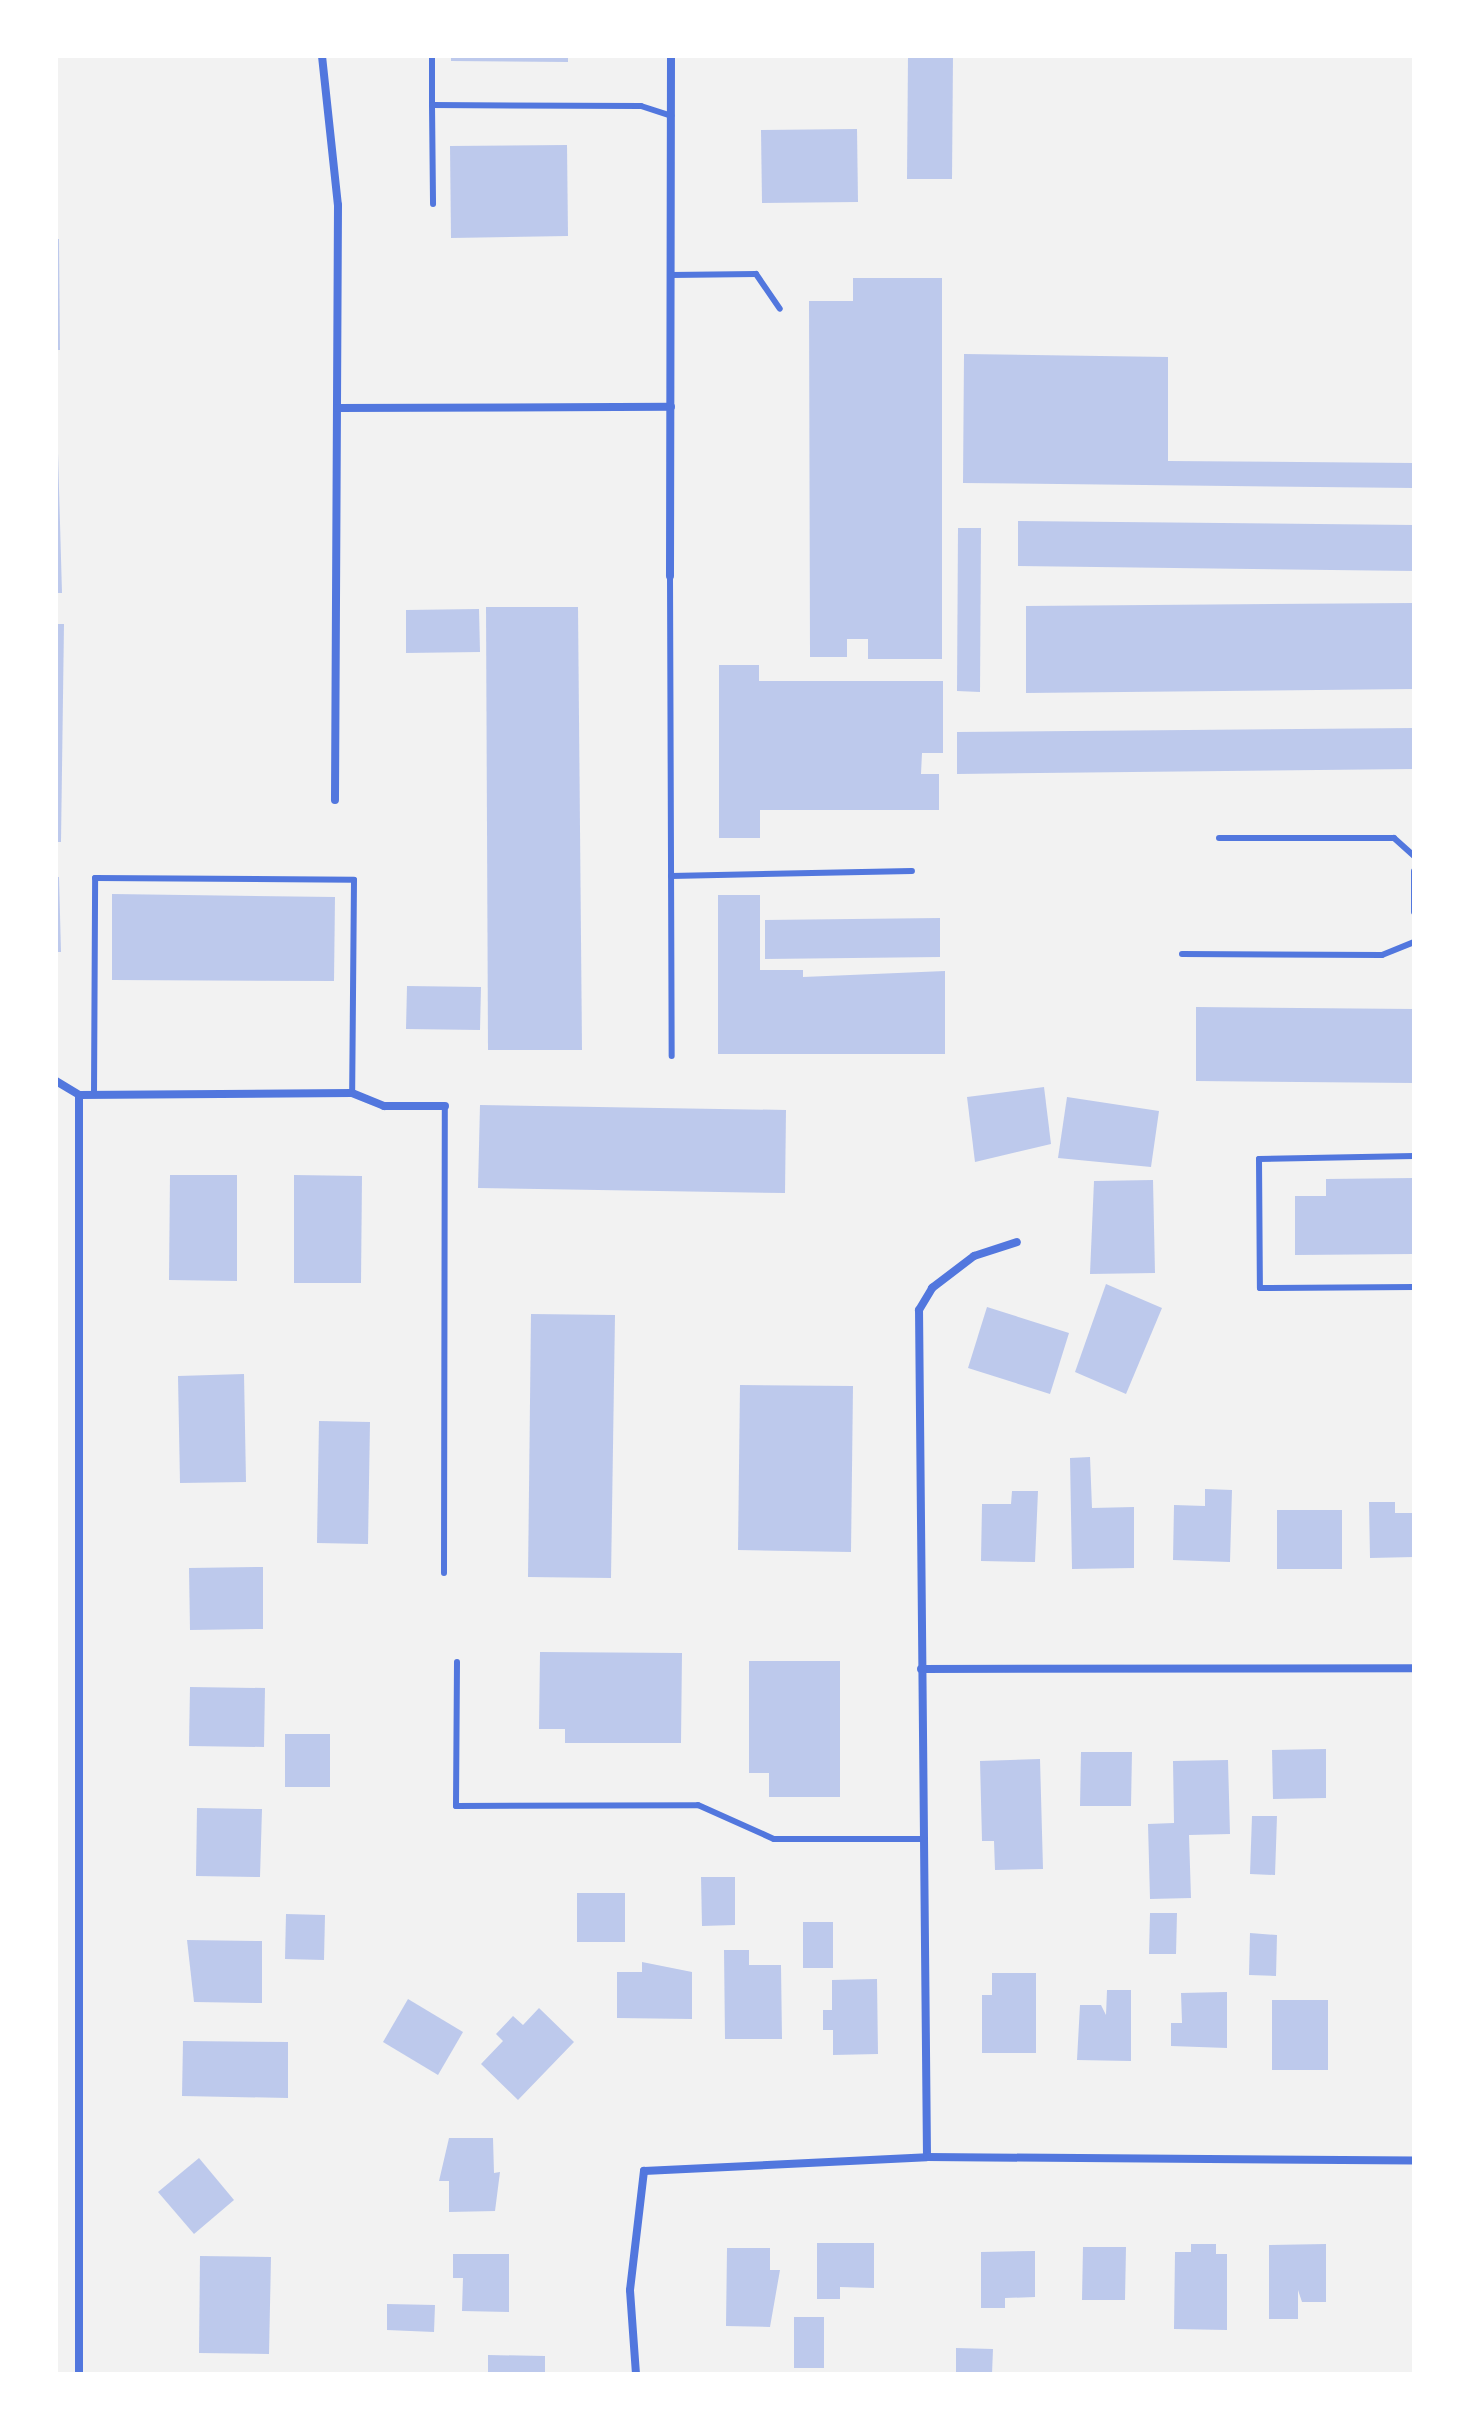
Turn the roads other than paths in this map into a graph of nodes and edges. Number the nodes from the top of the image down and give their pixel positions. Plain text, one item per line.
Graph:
1 (322, 56) edge
2 (432, 56) edge
3 (671, 56) edge
4 (432, 105) junction
5 (671, 116) junction
6 (433, 204) dead end
7 (671, 275) junction
8 (780, 309) dead end
9 (671, 407) junction
10 (337, 408) junction
11 (670, 576) joint
12 (335, 800) dead end
13 (1219, 838) dead end
14 (1414, 856) edge
15 (912, 871) dead end
16 (1414, 871) edge
17 (671, 876) junction
18 (1414, 912) edge
19 (1414, 942) edge
20 (1182, 954) dead end
21 (672, 1056) dead end
22 (56, 1081) edge
23 (352, 1093) junction
24 (79, 1095) junction
25 (94, 1095) junction
26 (445, 1106) joint
27 (1414, 1156) edge
28 (1017, 1242) dead end
29 (1414, 1287) edge
30 (444, 1573) dead end
31 (457, 1662) dead end
32 (1414, 1668) edge
33 (921, 1669) junction
34 (925, 1839) junction
35 (927, 2157) junction
36 (1414, 2160) edge
37 (79, 2374) edge
38 (636, 2374) edge

1 - 10 street
2 - 4 lane
3 - 5 street
4 - 5 lane
4 - 6 lane
5 - 7 street
7 - 8 lane
7 - 9 street
9 - 10 street
9 - 11 street
10 - 12 street
11 - 17 lane
13 - 14 lane
15 - 17 lane
16 - 18 lane
17 - 21 lane
19 - 20 lane
22 - 24 street
23 - 25 street
23 - 25 lane
23 - 26 street
24 - 25 street
24 - 37 street
26 - 30 lane
27 - 29 lane
28 - 33 street
31 - 34 lane
32 - 33 street
33 - 34 street
34 - 35 street
35 - 36 street
35 - 38 street

